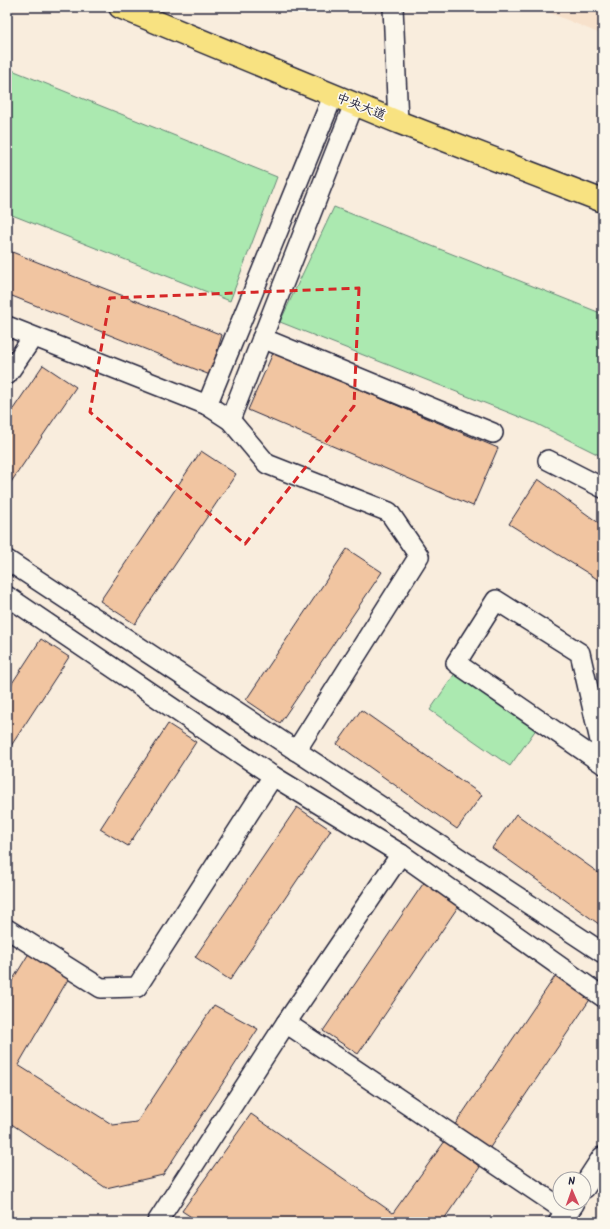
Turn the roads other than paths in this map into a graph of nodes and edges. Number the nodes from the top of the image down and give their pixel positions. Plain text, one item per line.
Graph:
1 (120, 7) edge
2 (393, 7) edge
3 (333, 96) junction
4 (354, 104) junction
5 (398, 122) junction
6 (603, 201) edge
7 (7, 326) edge
8 (33, 337) junction
9 (262, 338) junction
10 (7, 375) edge
11 (207, 405) junction
12 (230, 420) junction
13 (493, 433) dead end
14 (548, 460) dead end
15 (603, 488) edge
16 (7, 560) edge
17 (7, 596) edge
18 (296, 751) junction
19 (603, 754) edge
20 (603, 764) edge
21 (273, 776) junction
22 (401, 854) junction
23 (7, 929) edge
24 (603, 953) edge
25 (603, 997) edge
26 (286, 1023) junction
27 (603, 1158) edge
28 (592, 1175) edge
29 (567, 1212) edge
30 (157, 1222) edge

1 - 3 main road, 中央大道
2 - 5 street
3 - 4 main road, 中央大道
3 - 11 street
4 - 5 main road, 中央大道
4 - 9 street
5 - 6 main road, 中央大道
7 - 8 street
8 - 10 street
8 - 11 street
9 - 12 street
9 - 13 street
11 - 12 street
12 - 18 street
14 - 15 street
16 - 18 street
17 - 21 street
18 - 24 street
19 - 20 street
21 - 22 street
21 - 23 street
22 - 25 street
22 - 26 street
26 - 29 street
26 - 30 street
27 - 28 street

